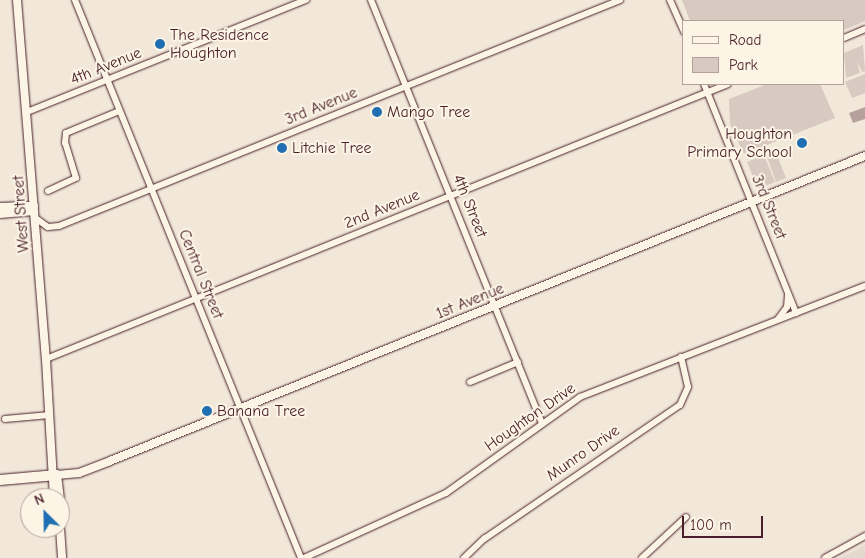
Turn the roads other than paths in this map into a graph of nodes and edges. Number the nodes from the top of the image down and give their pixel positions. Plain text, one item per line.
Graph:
1 (17, 0) edge
2 (75, 0) edge
3 (306, 0) edge
4 (372, 0) edge
5 (620, 0) edge
6 (670, 0) edge
7 (682, 27) edge
8 (865, 30) edge
9 (845, 38) edge
10 (108, 80) junction
11 (704, 85) edge
12 (726, 85) edge
13 (407, 86) junction
14 (708, 92) junction
15 (119, 111) junction
16 (27, 112) junction
17 (865, 156) edge
18 (152, 190) junction
19 (48, 191) dead end
20 (451, 196) junction
21 (752, 202) junction
22 (0, 208) edge
23 (34, 211) junction
24 (0, 214) edge
25 (865, 286) edge
26 (788, 291) junction
27 (196, 299) junction
28 (496, 306) junction
29 (796, 314) junction
30 (776, 321) junction
31 (681, 358) junction
32 (46, 359) junction
33 (518, 362) junction
34 (470, 382) dead end
35 (240, 409) junction
36 (50, 416) junction
37 (5, 419) dead end
38 (542, 423) junction
39 (54, 473) junction
40 (0, 474) edge
41 (0, 480) edge
42 (54, 488) edge
43 (58, 488) edge
44 (686, 516) dead end
45 (865, 536) edge
46 (61, 538) edge
47 (62, 558) edge
48 (303, 558) edge
49 (464, 558) edge
50 (642, 558) edge
51 (825, 558) edge

1 - 16 main road, West Street
2 - 10 street, Central Street
3 - 10 street, 4th Avenue
4 - 13 street, 4th Street
5 - 13 street, 3rd Avenue
6 - 7 street
8 - 9 street
10 - 15 street, Central Street
10 - 16 street, 4th Avenue
11 - 14 street, 3rd Street
12 - 14 street, 2nd Avenue
13 - 18 street, 3rd Avenue
13 - 20 street, 4th Street
14 - 20 street, 2nd Avenue
14 - 21 street, 3rd Street
15 - 18 street, Central Street
15 - 19 street
16 - 23 main road, West Street
17 - 21 main road, 1st Avenue
18 - 23 street, 3rd Avenue
18 - 27 street, Central Street
20 - 27 street, 2nd Avenue
20 - 28 street, 4th Street
21 - 26 street, 3rd Street
21 - 28 main road, 1st Avenue
22 - 23 main road
23 - 24 main road
23 - 32 main road, West Street
25 - 29 street, Houghton Drive
26 - 29 street, 3rd Street
26 - 30 street
27 - 32 street, 2nd Avenue
27 - 35 street, Central Street
28 - 33 street, 4th Street
28 - 35 main road, 1st Avenue
29 - 30 street, Houghton Drive
30 - 31 street, Houghton Drive
31 - 38 street, Houghton Drive
31 - 49 street, Munro Drive
32 - 36 main road, West Street
33 - 34 street
33 - 38 street, 4th Street
35 - 39 main road, 1st Avenue
35 - 48 street, Central Street
36 - 37 street
36 - 39 main road, West Street
38 - 48 street, Houghton Drive
39 - 40 highway
39 - 41 highway
39 - 42 main road, West Street
39 - 43 main road, West Street
44 - 50 street
45 - 51 street
46 - 47 main road

